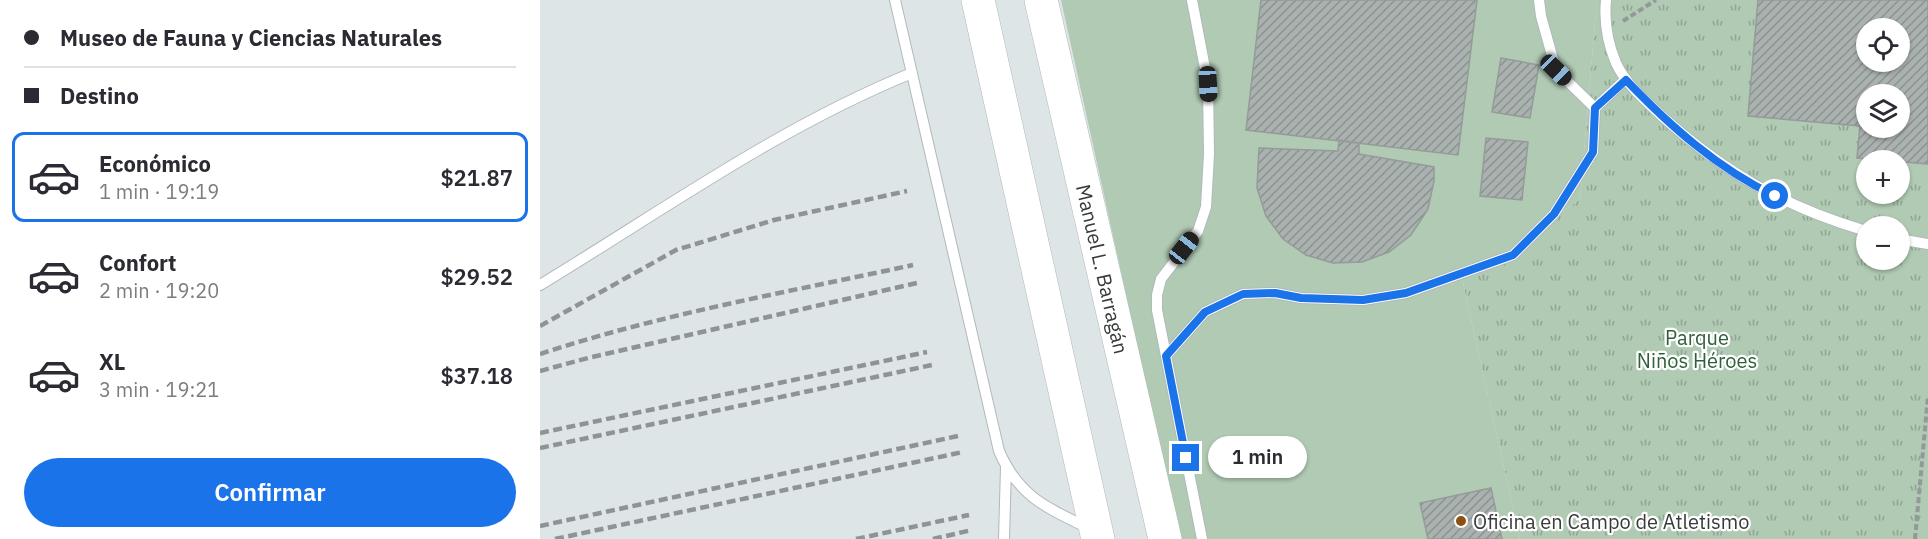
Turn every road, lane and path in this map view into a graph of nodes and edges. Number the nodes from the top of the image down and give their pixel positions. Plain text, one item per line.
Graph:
1 (895, 0) edge
2 (978, 0) edge
3 (1041, 0) edge
4 (1192, 0) edge
5 (1539, 0) edge
6 (1606, 0) edge
7 (1656, 0) edge
8 (1608, 32) junction
9 (912, 73) junction
10 (1626, 80) junction
11 (1595, 108) junction
12 (1856, 228) edge
13 (1910, 241) edge
14 (1928, 244) edge
15 (540, 285) edge
16 (1166, 356) junction
17 (1928, 396) edge
18 (1927, 408) edge
19 (1006, 467) junction
20 (1100, 537) edge
21 (1004, 539) edge
22 (1165, 539) edge
23 (1202, 539) edge
24 (1915, 539) edge

1 - 9 lane
2 - 20 highway
3 - 22 highway, Manuel L. Barragán
4 - 16 lane
5 - 11 lane
6 - 8 lane
7 - 8 path
8 - 10 lane
9 - 15 lane
9 - 19 lane
10 - 11 lane
10 - 12 lane
11 - 16 lane
13 - 14 lane
16 - 23 lane
17 - 18 path
18 - 24 path
19 - 20 lane
19 - 21 lane

